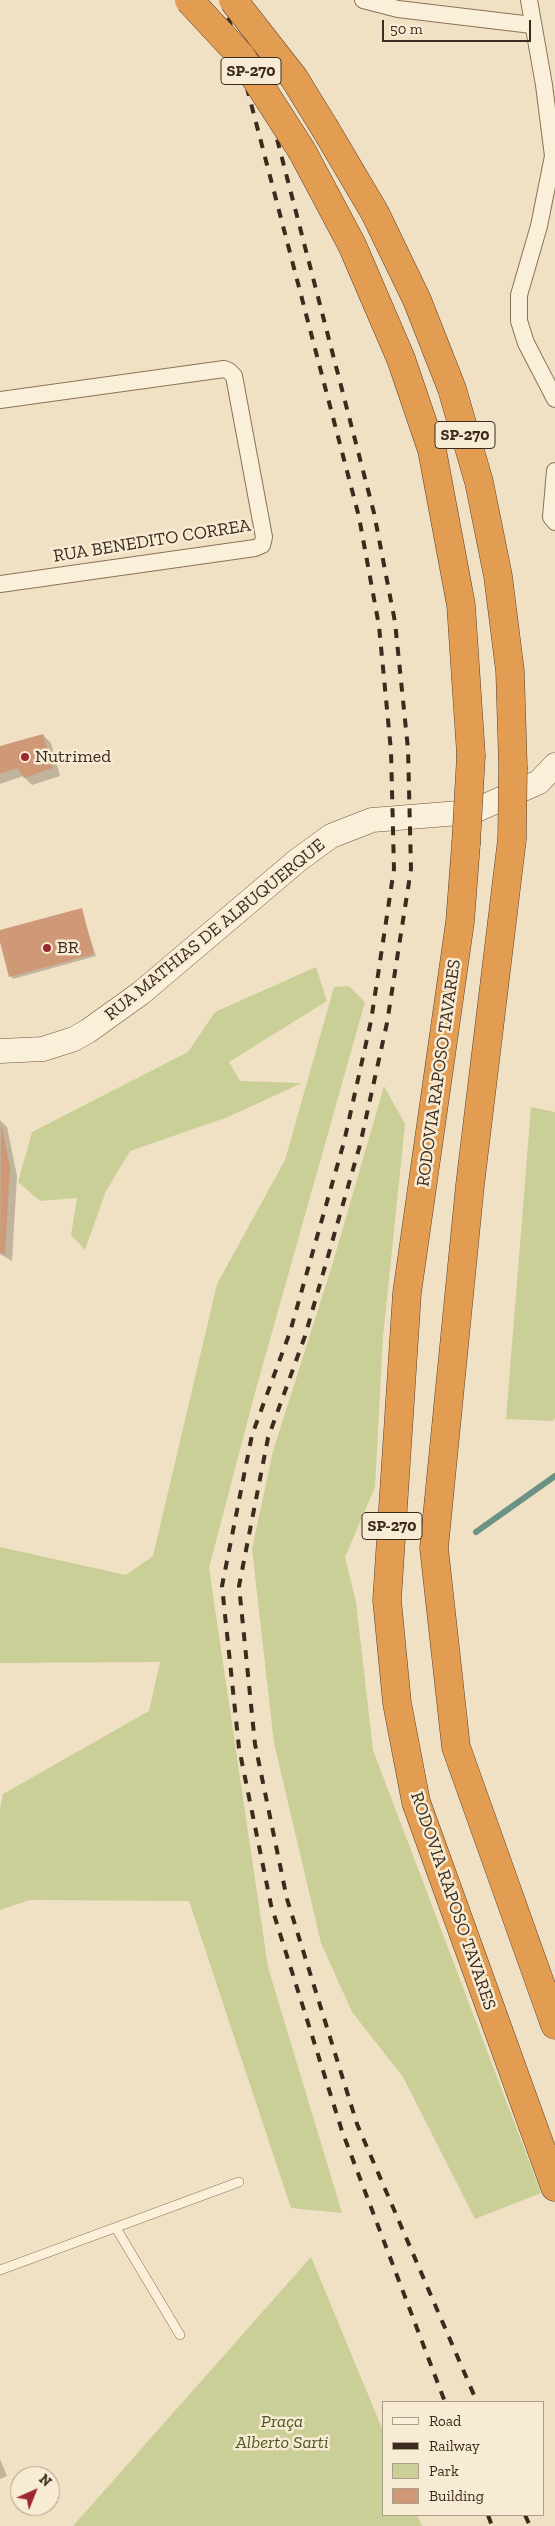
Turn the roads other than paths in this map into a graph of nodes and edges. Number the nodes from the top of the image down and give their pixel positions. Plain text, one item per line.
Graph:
1 (189, 0) edge
2 (233, 0) edge
3 (363, 0) edge
4 (529, 0) edge
5 (532, 24) junction
6 (555, 399) edge
7 (0, 400) edge
8 (555, 471) edge
9 (555, 522) edge
10 (0, 584) edge
11 (555, 765) edge
12 (0, 1051) edge
13 (555, 2025) edge
14 (239, 2182) dead end
15 (555, 2187) edge
16 (116, 2228) junction
17 (0, 2270) edge
18 (180, 2335) dead end

1 - 15 highway, RODOVIA RAPOSO TAVARES / SP-270, bridge
2 - 13 highway, SP-270, bridge
3 - 5 street
4 - 5 street
5 - 6 street
7 - 10 street, RUA BENEDITO CORREA
8 - 9 street
11 - 12 street, RUA MATHIAS DE ALBUQUERQUE
14 - 16 lane
16 - 17 lane
16 - 18 lane

